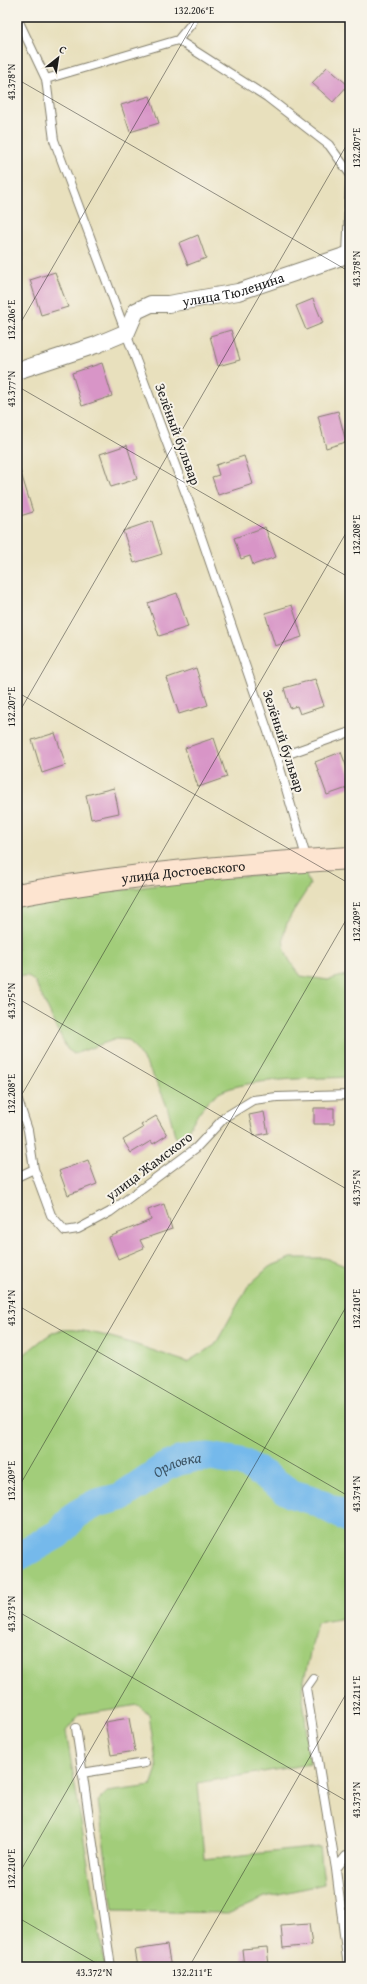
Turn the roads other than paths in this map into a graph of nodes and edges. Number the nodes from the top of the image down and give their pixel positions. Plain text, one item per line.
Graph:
1 (200, 17) edge
2 (193, 20) edge
3 (20, 21) edge
4 (178, 40) junction
5 (46, 80) junction
6 (350, 174) edge
7 (350, 184) edge
8 (348, 255) edge
9 (127, 332) junction
10 (17, 371) edge
11 (350, 732) edge
12 (277, 758) junction
13 (350, 858) edge
14 (307, 861) junction
15 (17, 895) edge
16 (350, 1095) edge
17 (17, 1097) edge
18 (34, 1169) junction
19 (17, 1177) edge
20 (313, 1678) dead end
21 (76, 1728) dead end
22 (145, 1763) dead end
23 (82, 1773) junction
24 (350, 1856) edge
25 (336, 1869) junction
26 (111, 1967) edge
27 (348, 1967) edge

1 - 2 lane
2 - 4 lane
3 - 5 lane, Зелёный бульвар
4 - 5 lane
4 - 6 lane
5 - 9 lane, Зелёный бульвар
7 - 8 lane
8 - 9 street, улица Тюленина
9 - 10 street
9 - 12 lane, Зелёный бульвар
11 - 12 lane
12 - 14 lane, Зелёный бульвар
13 - 14 main road, улица Достоевского
14 - 15 main road, улица Достоевского
16 - 18 lane, улица Жамского
17 - 18 lane
18 - 19 lane
20 - 25 lane
21 - 23 lane
22 - 23 lane
23 - 26 lane
24 - 25 lane
25 - 27 lane

